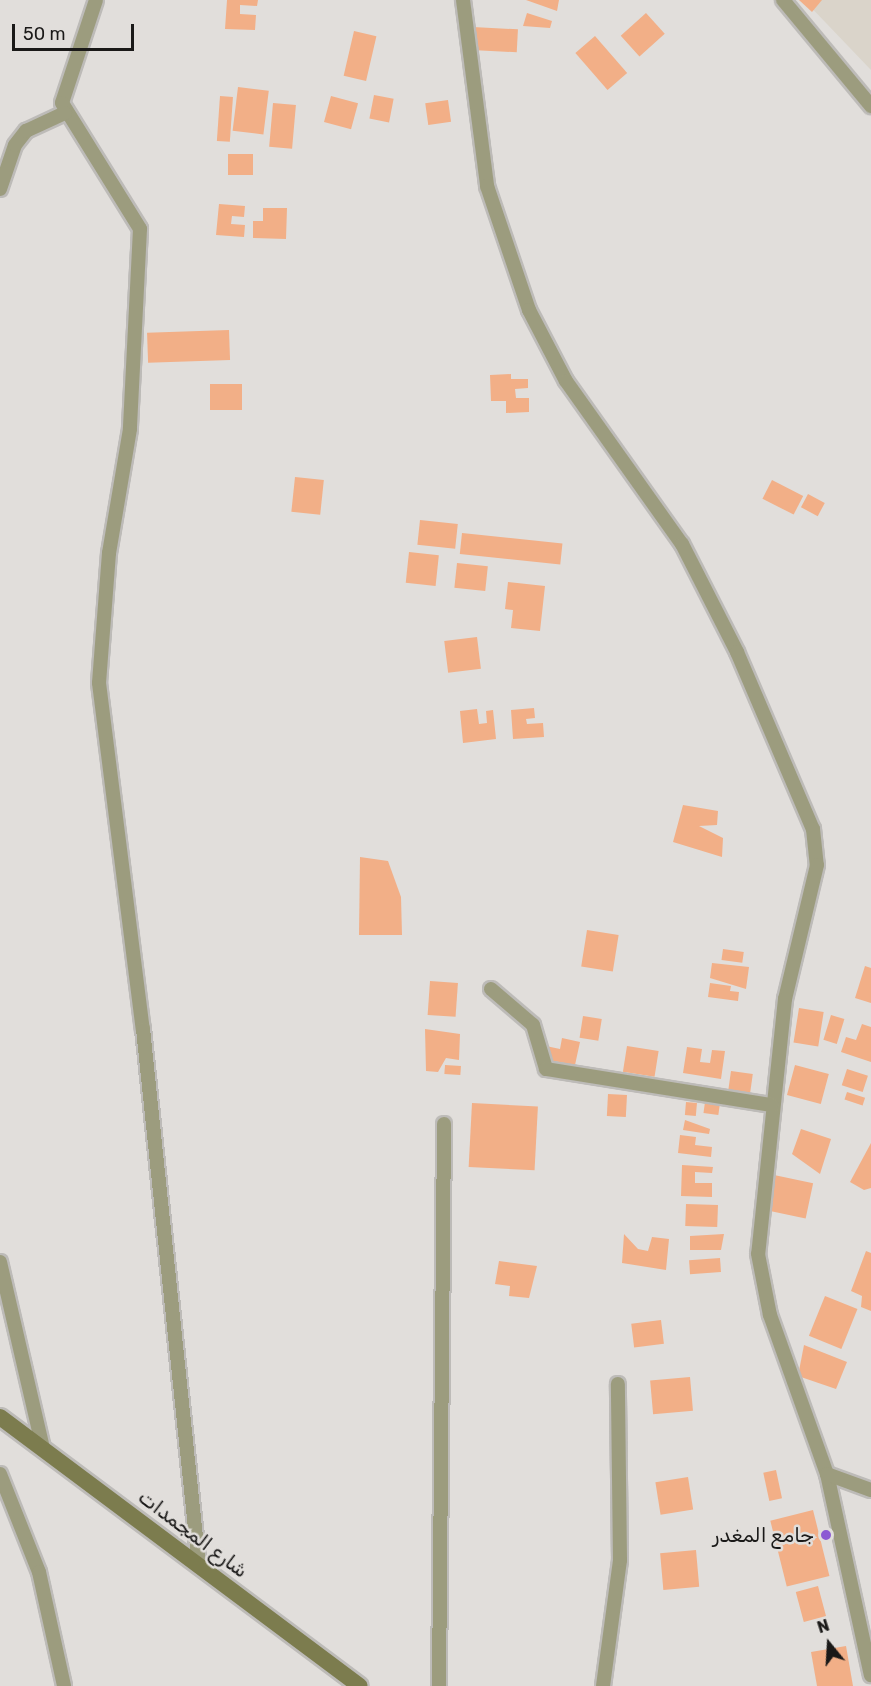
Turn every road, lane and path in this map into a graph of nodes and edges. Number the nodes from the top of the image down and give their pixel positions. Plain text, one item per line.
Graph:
1 (96, 0) edge
2 (462, 0) edge
3 (783, 0) edge
4 (871, 106) edge
5 (64, 113) junction
6 (0, 189) edge
7 (491, 989) dead end
8 (771, 1105) junction
9 (444, 1124) dead end
10 (0, 1262) edge
11 (618, 1384) dead end
12 (0, 1417) edge
13 (43, 1448) junction
14 (0, 1474) edge
15 (827, 1474) junction
16 (871, 1490) edge
17 (200, 1566) junction
18 (871, 1676) edge
19 (64, 1686) edge
20 (359, 1686) edge
21 (439, 1686) edge
22 (603, 1686) edge

1 - 5 street
2 - 8 street
3 - 4 street
5 - 6 street
5 - 17 street
7 - 8 street
8 - 15 street
9 - 21 street
10 - 13 street
11 - 22 street
12 - 13 main road, شارع المجمدات
13 - 17 main road, شارع المجمدات
14 - 19 street
15 - 16 street
15 - 18 street
17 - 20 main road, شارع المجمدات

